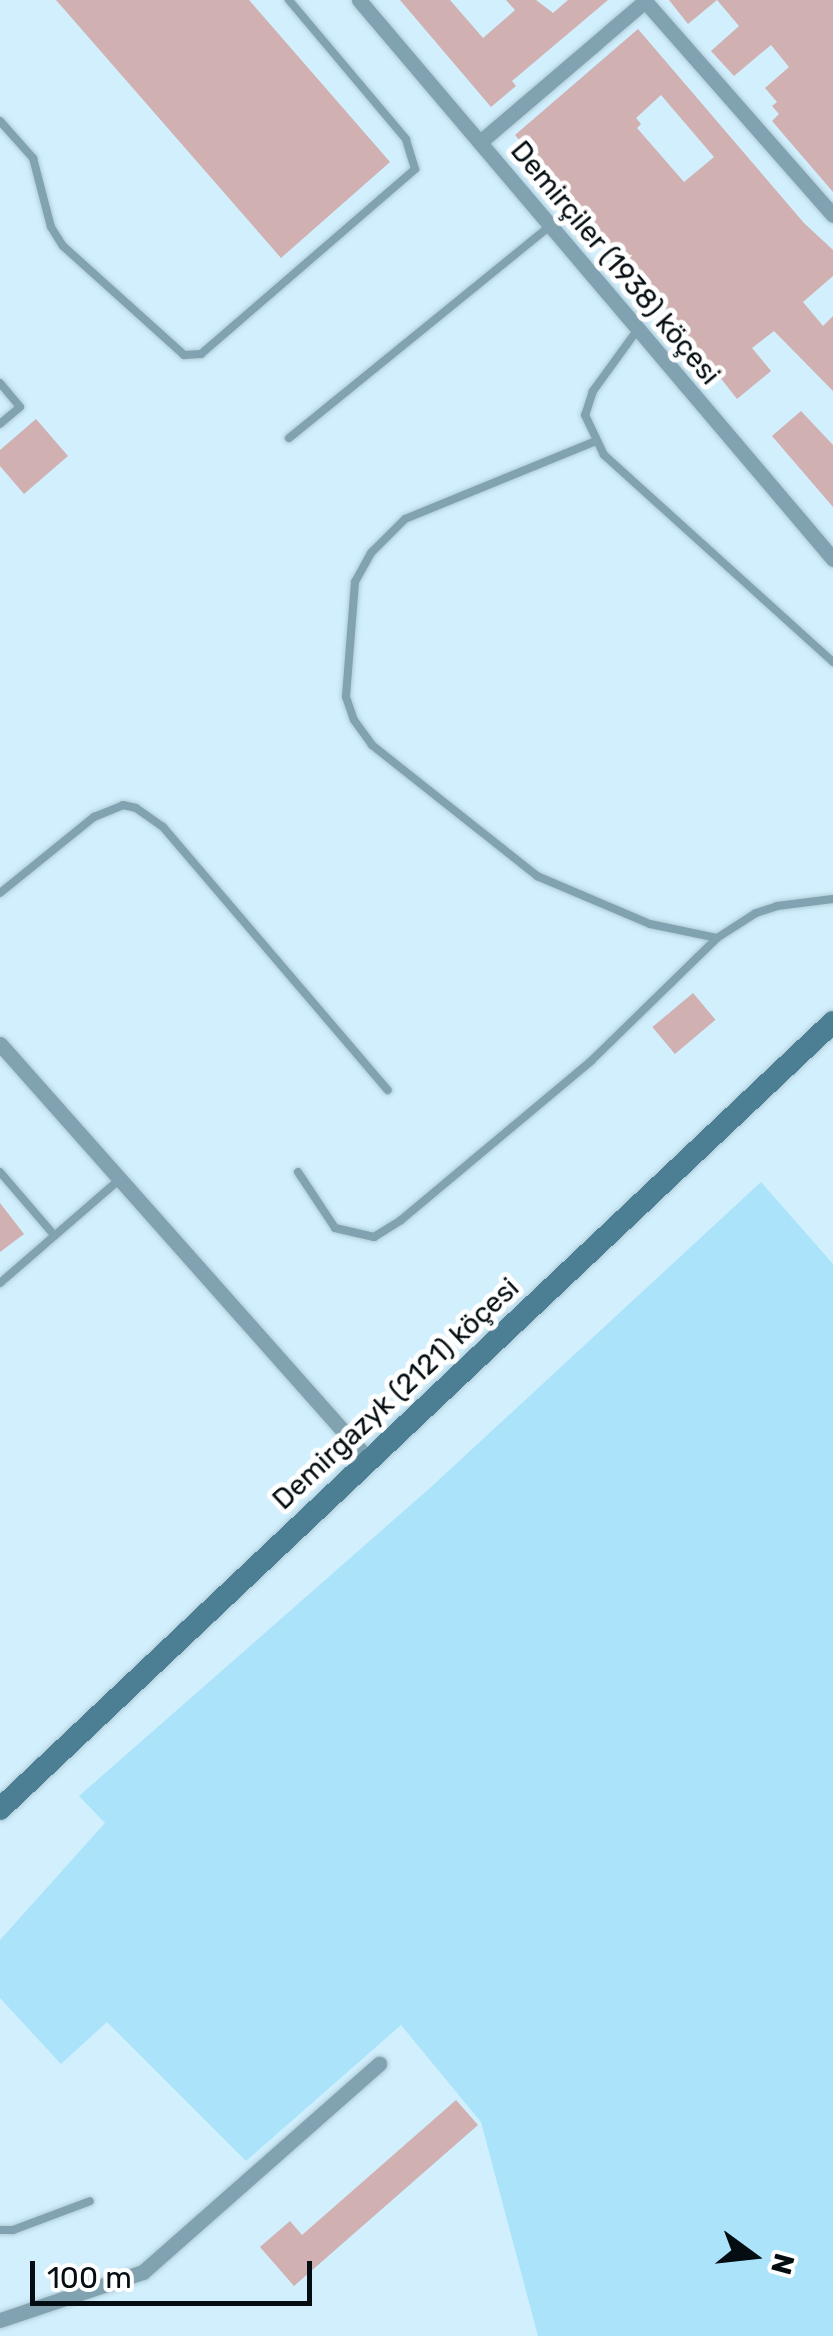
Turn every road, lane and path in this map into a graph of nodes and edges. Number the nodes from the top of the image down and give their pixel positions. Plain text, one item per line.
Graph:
1 (289, 0) edge
2 (359, 0) edge
3 (645, 0) edge
4 (0, 121) edge
5 (480, 142) junction
6 (833, 215) edge
7 (551, 225) junction
8 (638, 328) junction
9 (0, 383) edge
10 (0, 424) edge
11 (290, 438) dead end
12 (596, 440) junction
13 (833, 559) edge
14 (833, 662) edge
15 (0, 893) edge
16 (833, 899) edge
17 (717, 938) junction
18 (833, 1022) edge
19 (0, 1044) edge
20 (388, 1090) dead end
21 (0, 1172) edge
22 (298, 1172) dead end
23 (120, 1179) junction
24 (54, 1235) junction
25 (0, 1283) edge
26 (369, 1460) junction
27 (0, 1809) edge
28 (379, 2064) dead end
29 (90, 2201) dead end
30 (0, 2230) edge
31 (0, 2320) edge

1 - 4 lane
2 - 5 street, Demirçiler (1938) köçesi
3 - 5 street
3 - 6 street
5 - 7 street, Demirçiler (1938) köçesi
7 - 8 street, Demirçiler (1938) köçesi
7 - 11 lane
8 - 12 lane
8 - 13 street, Demirçiler (1938) köçesi
9 - 10 lane
12 - 14 lane
12 - 17 lane
15 - 20 lane
16 - 17 lane
17 - 22 lane
18 - 26 street, Demirgazyk (2121) köçesi
19 - 23 street
21 - 24 lane
23 - 24 lane
23 - 26 street
24 - 25 lane
26 - 27 street, Demirgazyk (2121) köçesi
28 - 31 street
29 - 30 lane

